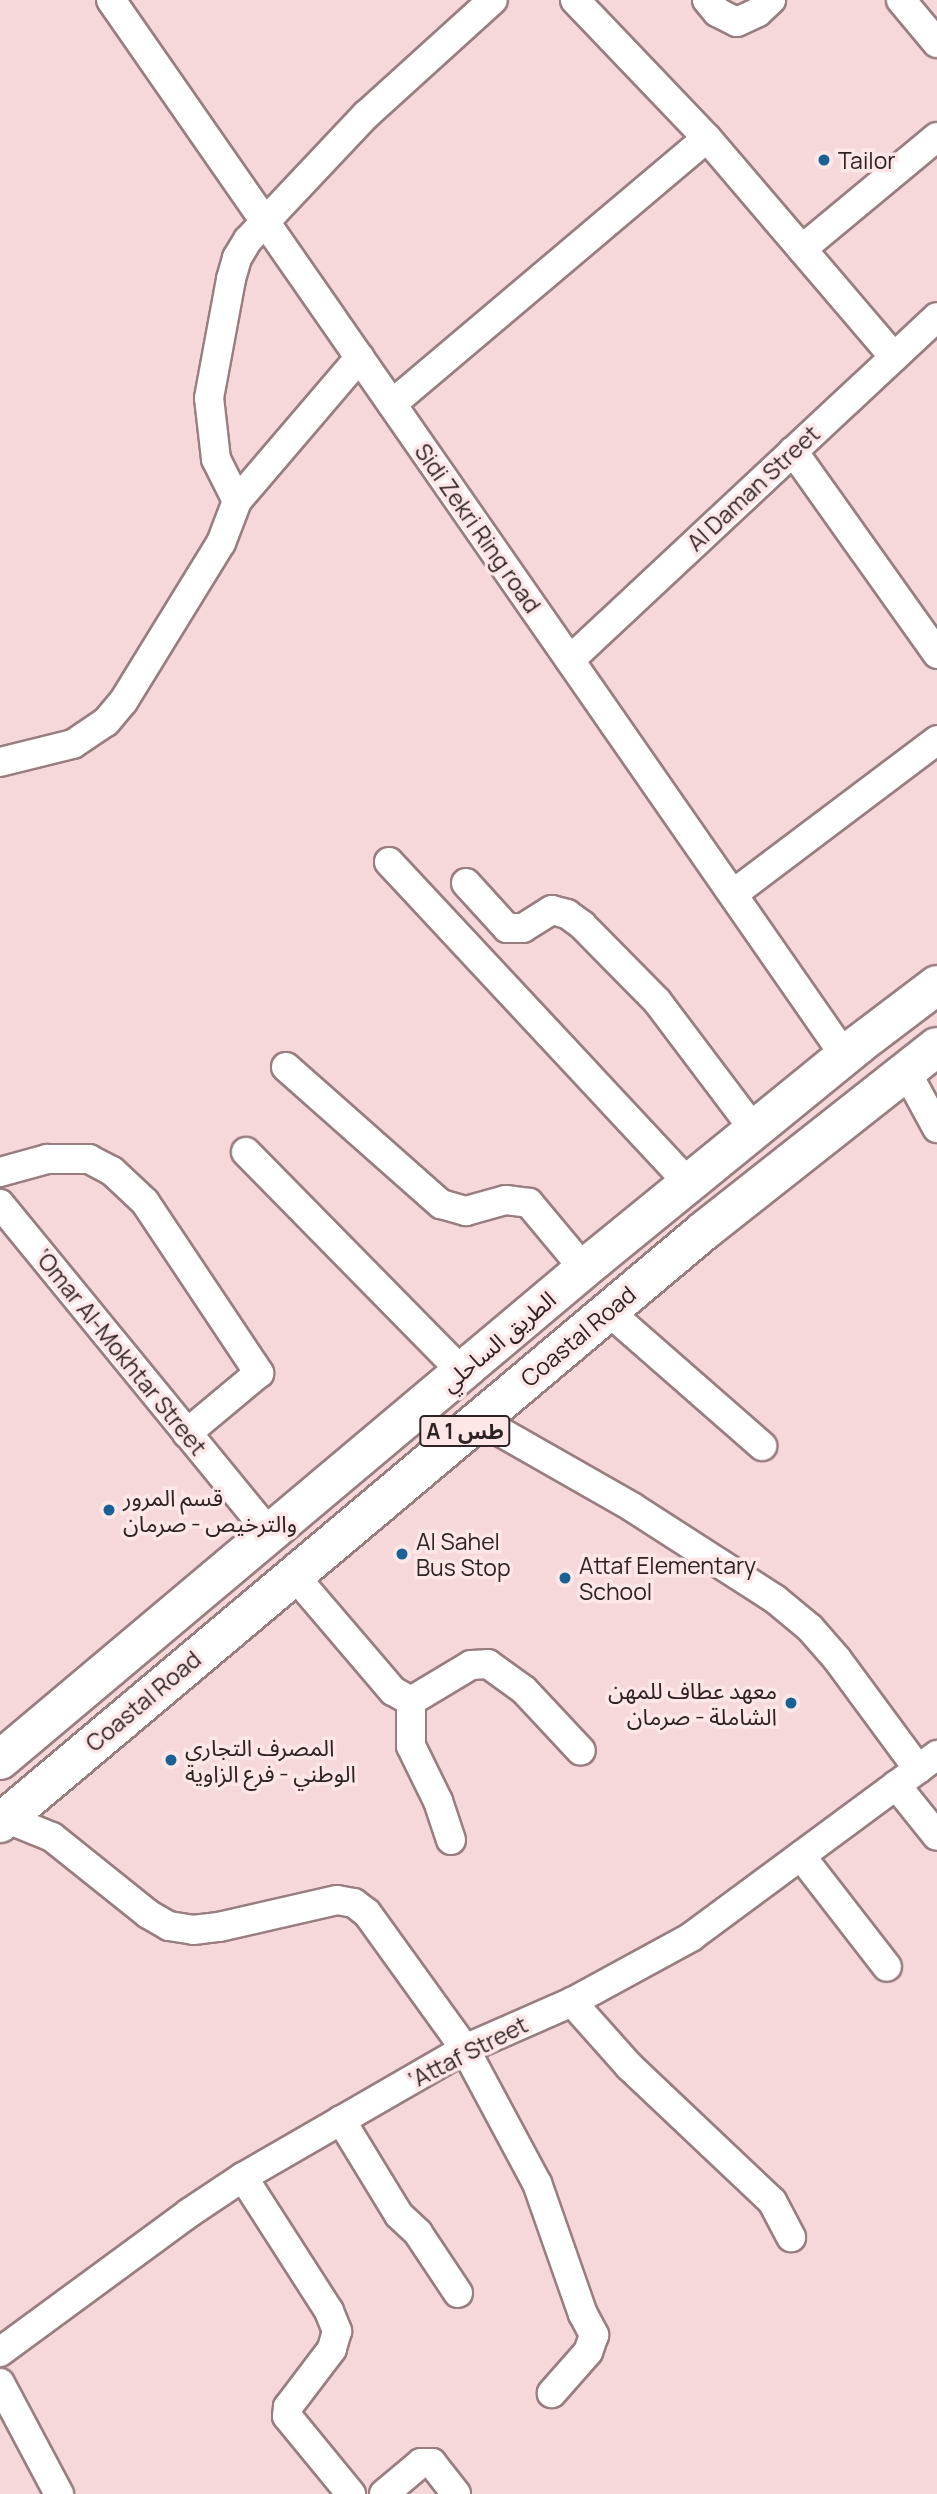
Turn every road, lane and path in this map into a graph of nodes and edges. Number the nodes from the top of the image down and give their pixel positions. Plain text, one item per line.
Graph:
1 (493, 0) edge
2 (575, 0) edge
3 (707, 0) edge
4 (771, 0) edge
5 (901, 0) edge
6 (119, 3) edge
7 (937, 43) edge
8 (937, 137) edge
9 (707, 138) junction
10 (264, 220) junction
11 (802, 249) junction
12 (937, 317) edge
13 (360, 357) junction
14 (894, 357) junction
15 (392, 404) junction
16 (793, 451) junction
17 (237, 501) junction
18 (928, 621) edge
19 (937, 654) edge
20 (570, 660) junction
21 (937, 740) edge
22 (0, 762) edge
23 (389, 862) dead end
24 (466, 883) dead end
25 (733, 894) junction
26 (937, 985) edge
27 (937, 1047) edge
28 (845, 1056) junction
29 (286, 1067) dead end
30 (906, 1072) junction
31 (937, 1128) edge
32 (755, 1131) junction
33 (246, 1152) dead end
34 (0, 1172) edge
35 (689, 1184) junction
36 (0, 1203) edge
37 (584, 1269) junction
38 (608, 1311) junction
39 (462, 1372) junction
40 (478, 1419) junction
41 (187, 1433) junction
42 (762, 1446) dead end
43 (269, 1534) junction
44 (293, 1574) junction
45 (411, 1701) junction
46 (581, 1751) dead end
47 (0, 1760) edge
48 (917, 1770) edge
49 (2, 1819) edge
50 (937, 1836) edge
51 (451, 1840) dead end
52 (801, 1856) junction
53 (887, 1967) dead end
54 (572, 2002) junction
55 (465, 2049) junction
56 (341, 2120) junction
57 (243, 2177) junction
58 (791, 2237) dead end
59 (458, 2293) dead end
60 (0, 2352) edge
61 (0, 2383) edge
62 (552, 2393) dead end
63 (59, 2494) edge
64 (351, 2494) edge
65 (384, 2494) edge
66 (456, 2494) edge

1 - 10 street
2 - 9 street
3 - 4 street
5 - 7 street
6 - 10 street, Sidi Zekri Ring road
8 - 11 street
9 - 11 street
9 - 15 street
10 - 13 street, Sidi Zekri Ring road
10 - 17 street
11 - 14 street
12 - 14 street, Al Daman Street
13 - 15 street, Sidi Zekri Ring road
13 - 17 street
14 - 16 street, Al Daman Street
15 - 20 street, Sidi Zekri Ring road
16 - 18 street
16 - 20 street, Al Daman Street
17 - 22 street
18 - 19 street
20 - 25 street, Sidi Zekri Ring road
21 - 25 street
23 - 35 street
24 - 32 street
25 - 28 street, Sidi Zekri Ring road
26 - 28 highway, الطريق الساحلي / A 1 طس
27 - 30 highway, Coastal Road / A 1 طس
28 - 32 highway, الطريق الساحلي / A 1 طس
29 - 37 street
30 - 31 street
30 - 38 highway, Coastal Road / A 1 طس
32 - 35 highway, الطريق الساحلي / A 1 طس
33 - 39 street
34 - 41 street
35 - 37 highway, الطريق الساحلي / A 1 طس
36 - 41 street, ‘Omar Al-Mokhtar Street
37 - 39 highway, الطريق الساحلي / A 1 طس
38 - 40 highway, Coastal Road / A 1 طس
38 - 42 street
39 - 43 highway, الطريق الساحلي / A 1 طس
40 - 44 highway, Coastal Road / A 1 طس
40 - 48 street
41 - 43 street, ‘Omar Al-Mokhtar Street
43 - 47 highway, الطريق الساحلي / A 1 طس
44 - 45 street
44 - 49 highway, Coastal Road / A 1 طس
45 - 46 street
45 - 51 street
48 - 50 street
48 - 52 street, ‘Attaf Street
49 - 55 street
52 - 53 street
52 - 54 street, ‘Attaf Street
54 - 55 street, ‘Attaf Street
54 - 58 street
55 - 56 street, ‘Attaf Street
55 - 62 street
56 - 57 street, ‘Attaf Street
56 - 59 street
57 - 60 street, ‘Attaf Street
57 - 64 street
61 - 63 street
65 - 66 street

